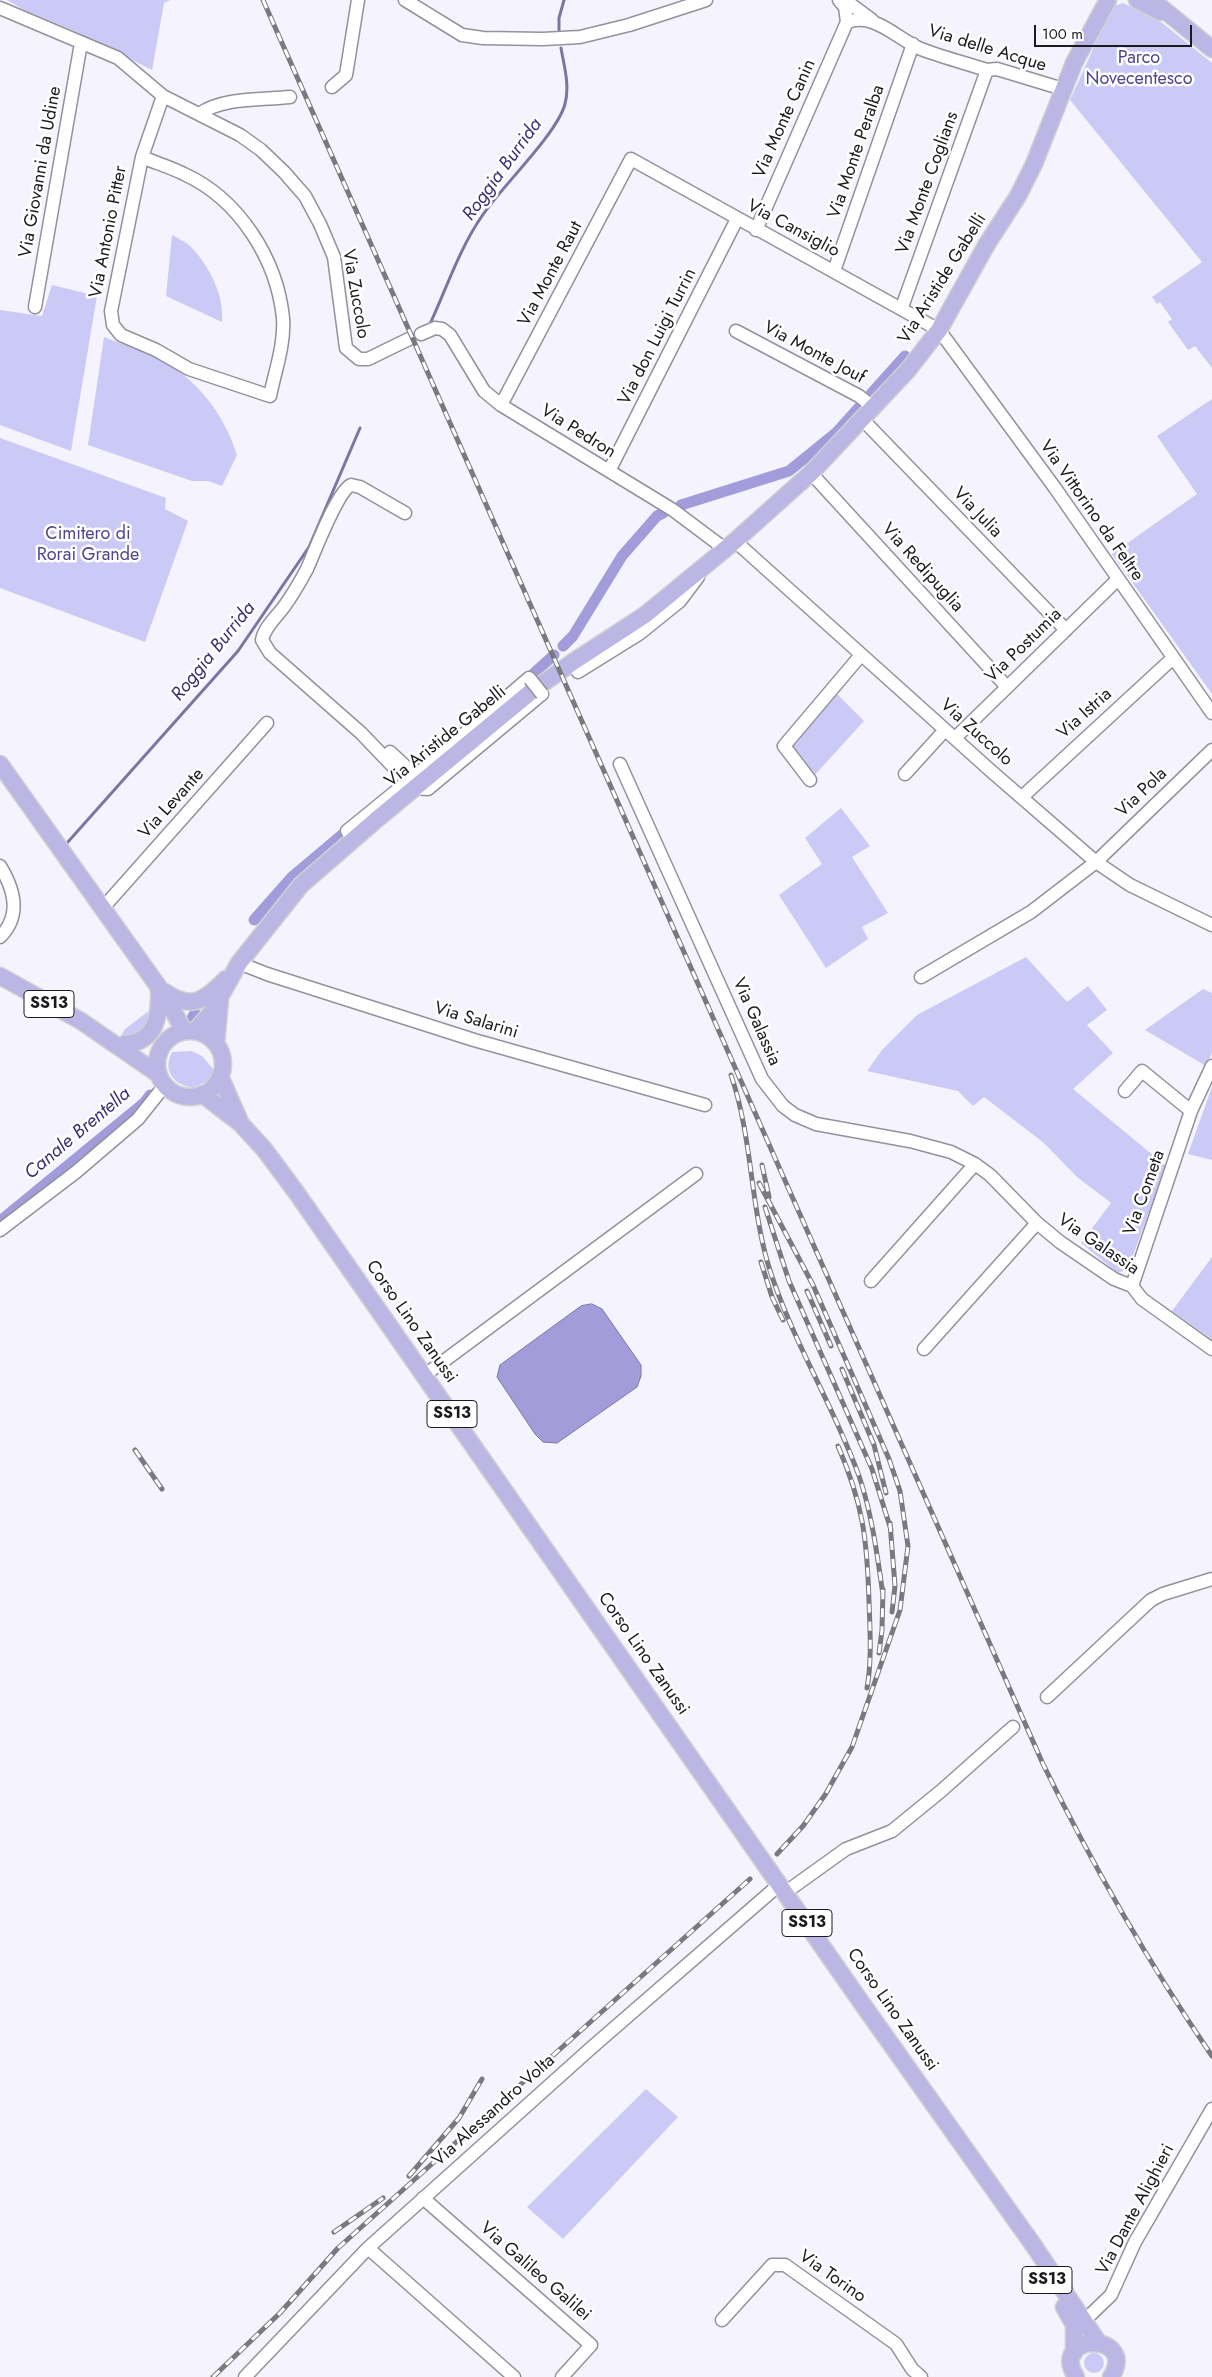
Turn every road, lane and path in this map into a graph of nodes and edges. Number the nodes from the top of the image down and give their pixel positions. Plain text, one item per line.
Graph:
1 (358, 0) edge
2 (405, 0) edge
3 (706, 0) edge
4 (839, 0) edge
5 (845, 0) edge
6 (1095, 0) edge
7 (1108, 0) edge
8 (1137, 0) edge
9 (1152, 0) edge
10 (0, 8) edge
11 (1178, 20) junction
12 (848, 22) junction
13 (876, 23) junction
14 (81, 43) junction
15 (913, 44) junction
16 (1212, 49) edge
17 (1074, 63) junction
18 (987, 70) junction
19 (332, 87) dead end
20 (1062, 89) junction
21 (163, 96) junction
22 (290, 97) dead end
23 (199, 114) junction
24 (142, 157) junction
25 (631, 159) joint
26 (737, 219) junction
27 (756, 230) junction
28 (834, 271) junction
29 (35, 307) dead end
30 (902, 307) junction
31 (433, 328) joint
32 (939, 330) junction
33 (736, 331) dead end
34 (501, 405) junction
35 (865, 407) junction
36 (609, 471) junction
37 (811, 473) junction
38 (405, 513) dead end
39 (730, 545) junction
40 (709, 563) junction
41 (1117, 580) junction
42 (1066, 630) junction
43 (861, 655) junction
44 (1173, 658) junction
45 (578, 672) dead end
46 (1007, 687) junction
47 (1212, 713) edge
48 (268, 723) dead end
49 (950, 734) junction
50 (1212, 750) edge
51 (0, 764) edge
52 (620, 764) dead end
53 (905, 774) dead end
54 (810, 780) dead end
55 (415, 782) junction
56 (1022, 796) junction
57 (1096, 862) junction
58 (0, 866) edge
59 (102, 909) junction
60 (1212, 925) edge
61 (0, 937) edge
62 (237, 966) junction
63 (0, 976) edge
64 (921, 977) dead end
65 (159, 988) junction
66 (220, 1000) junction
67 (189, 1031) junction
68 (97, 1032) junction
69 (164, 1043) junction
70 (125, 1044) junction
71 (216, 1044) junction
72 (1212, 1066) edge
73 (220, 1076) junction
74 (162, 1079) junction
75 (1125, 1091) dead end
76 (202, 1094) junction
77 (705, 1105) dead end
78 (1191, 1111) junction
79 (241, 1124) junction
80 (975, 1164) junction
81 (696, 1174) dead end
82 (1037, 1223) junction
83 (0, 1230) edge
84 (871, 1282) dead end
85 (1132, 1286) junction
86 (1212, 1349) edge
87 (924, 1350) dead end
88 (424, 1375) junction
89 (1212, 1579) edge
90 (1047, 1697) dead end
91 (1014, 1727) dead end
92 (783, 1888) junction
93 (1212, 2109) edge
94 (423, 2198) junction
95 (1007, 2210) junction
96 (368, 2248) junction
97 (722, 2320) dead end
98 (1084, 2320) junction
99 (1098, 2342) junction
100 (1071, 2367) edge
101 (1118, 2373) edge
102 (245, 2377) edge
103 (514, 2377) edge
104 (562, 2377) edge
105 (921, 2377) edge

1 - 19 street
2 - 3 street
4 - 12 street
5 - 13 street, Via delle Acque
6 - 17 main road, Via Aristide Gabelli
7 - 17 main road, Via Aristide Gabelli
8 - 11 main road
9 - 11 main road
10 - 14 street
11 - 16 main road
12 - 13 street, Via delle Acque
12 - 27 street, Via Monte Canin
13 - 15 street, Via delle Acque
14 - 21 street
14 - 29 street, Via Giovanni da Udine
15 - 18 street, Via delle Acque
15 - 28 street, Via Monte Peralba
17 - 20 main road, Via Aristide Gabelli
18 - 20 street, Via delle Acque
18 - 30 street, Via Monte Coglians
20 - 32 main road, Via Aristide Gabelli
21 - 23 street
21 - 24 street, Via Antonio Pitter
22 - 23 street
23 - 31 street, Via Zuccolo
24 - 24 street, Via Antonio Pitter
25 - 26 street, Via Cansiglio
25 - 34 street, Via Monte Raut
26 - 27 street, Via Cansiglio
26 - 36 street, Via don Luigi Turrin
27 - 28 street, Via Cansiglio
28 - 30 street, Via Cansiglio
30 - 32 street, Via Cansiglio
31 - 34 street, Via Pedron
32 - 35 main road, Via Aristide Gabelli
32 - 41 street, Via Vittorino da Feltre
33 - 35 street, Via Monte Jouf
34 - 36 street, Via Pedron
35 - 37 main road, Via Aristide Gabelli
35 - 42 street, Via Julia
36 - 39 street, Via Pedron
37 - 39 main road, Via Aristide Gabelli
37 - 46 street, Via Redipuglia
38 - 55 street
39 - 40 main road, Via Aristide Gabelli
39 - 43 street, Via Zuccolo
40 - 45 street, Via Aristide Gabelli
40 - 55 main road, Via Aristide Gabelli
41 - 42 street, Via Postumia
41 - 44 street, Via Vittorino da Feltre
42 - 46 street, Via Postumia
43 - 49 street, Via Zuccolo
43 - 54 street
44 - 47 street, Via Vittorino da Feltre
44 - 56 street, Via Istria
46 - 49 street, Via Postumia
48 - 59 street, Via Levante
49 - 53 street, Via Postumia
49 - 56 street, Via Zuccolo
50 - 57 street, Via Pola
51 - 59 main road
52 - 80 street, Via Galassia
55 - 55 street, bridge
55 - 62 main road, Via Aristide Gabelli
56 - 57 street, Via Zuccolo
57 - 60 street, Via Zuccolo
57 - 64 street, Via Pola
58 - 61 street
59 - 65 main road
62 - 65 main road, Via Aristide Gabelli
62 - 66 main road, Via Aristide Gabelli
62 - 77 street, Via Salarini
63 - 68 main road, SS13
65 - 67 main road
65 - 69 main road
65 - 70 main road
66 - 67 main road, Via Aristide Gabelli
66 - 71 main road, Via Aristide Gabelli
67 - 69 main road
67 - 71 main road
68 - 70 main road
68 - 74 main road
69 - 70 main road
69 - 74 main road
71 - 73 main road
72 - 78 street, Via Cometa
73 - 76 main road
73 - 79 main road, Corso Lino Zanussi
74 - 76 main road
74 - 83 street
75 - 78 street
76 - 79 main road, Corso Lino Zanussi
78 - 85 street, Via Cometa
79 - 88 main road, Corso Lino Zanussi / SS13
80 - 82 street, Via Galassia
80 - 84 street
81 - 88 street
82 - 85 street, Via Galassia
82 - 87 street, Via Galassia
85 - 86 street, Via Galassia
88 - 92 main road, Corso Lino Zanussi / SS13
89 - 90 street
91 - 92 street, Via Alessandro Volta
92 - 94 street, Via Alessandro Volta
92 - 95 main road, Corso Lino Zanussi / SS13
93 - 98 street, Via Dante Alighieri
94 - 96 street, Via Alessandro Volta
94 - 104 street, Via Galileo Galilei
95 - 98 main road, Corso Lino Zanussi / SS13
95 - 100 main road, Corso Lino Zanussi / SS13
96 - 102 street, Via Alessandro Volta
96 - 103 street
97 - 105 street, Via Torino
98 - 99 main road, Corso Lino Zanussi / SS13
99 - 100 main road
99 - 101 main road, Corso Lino Zanussi

